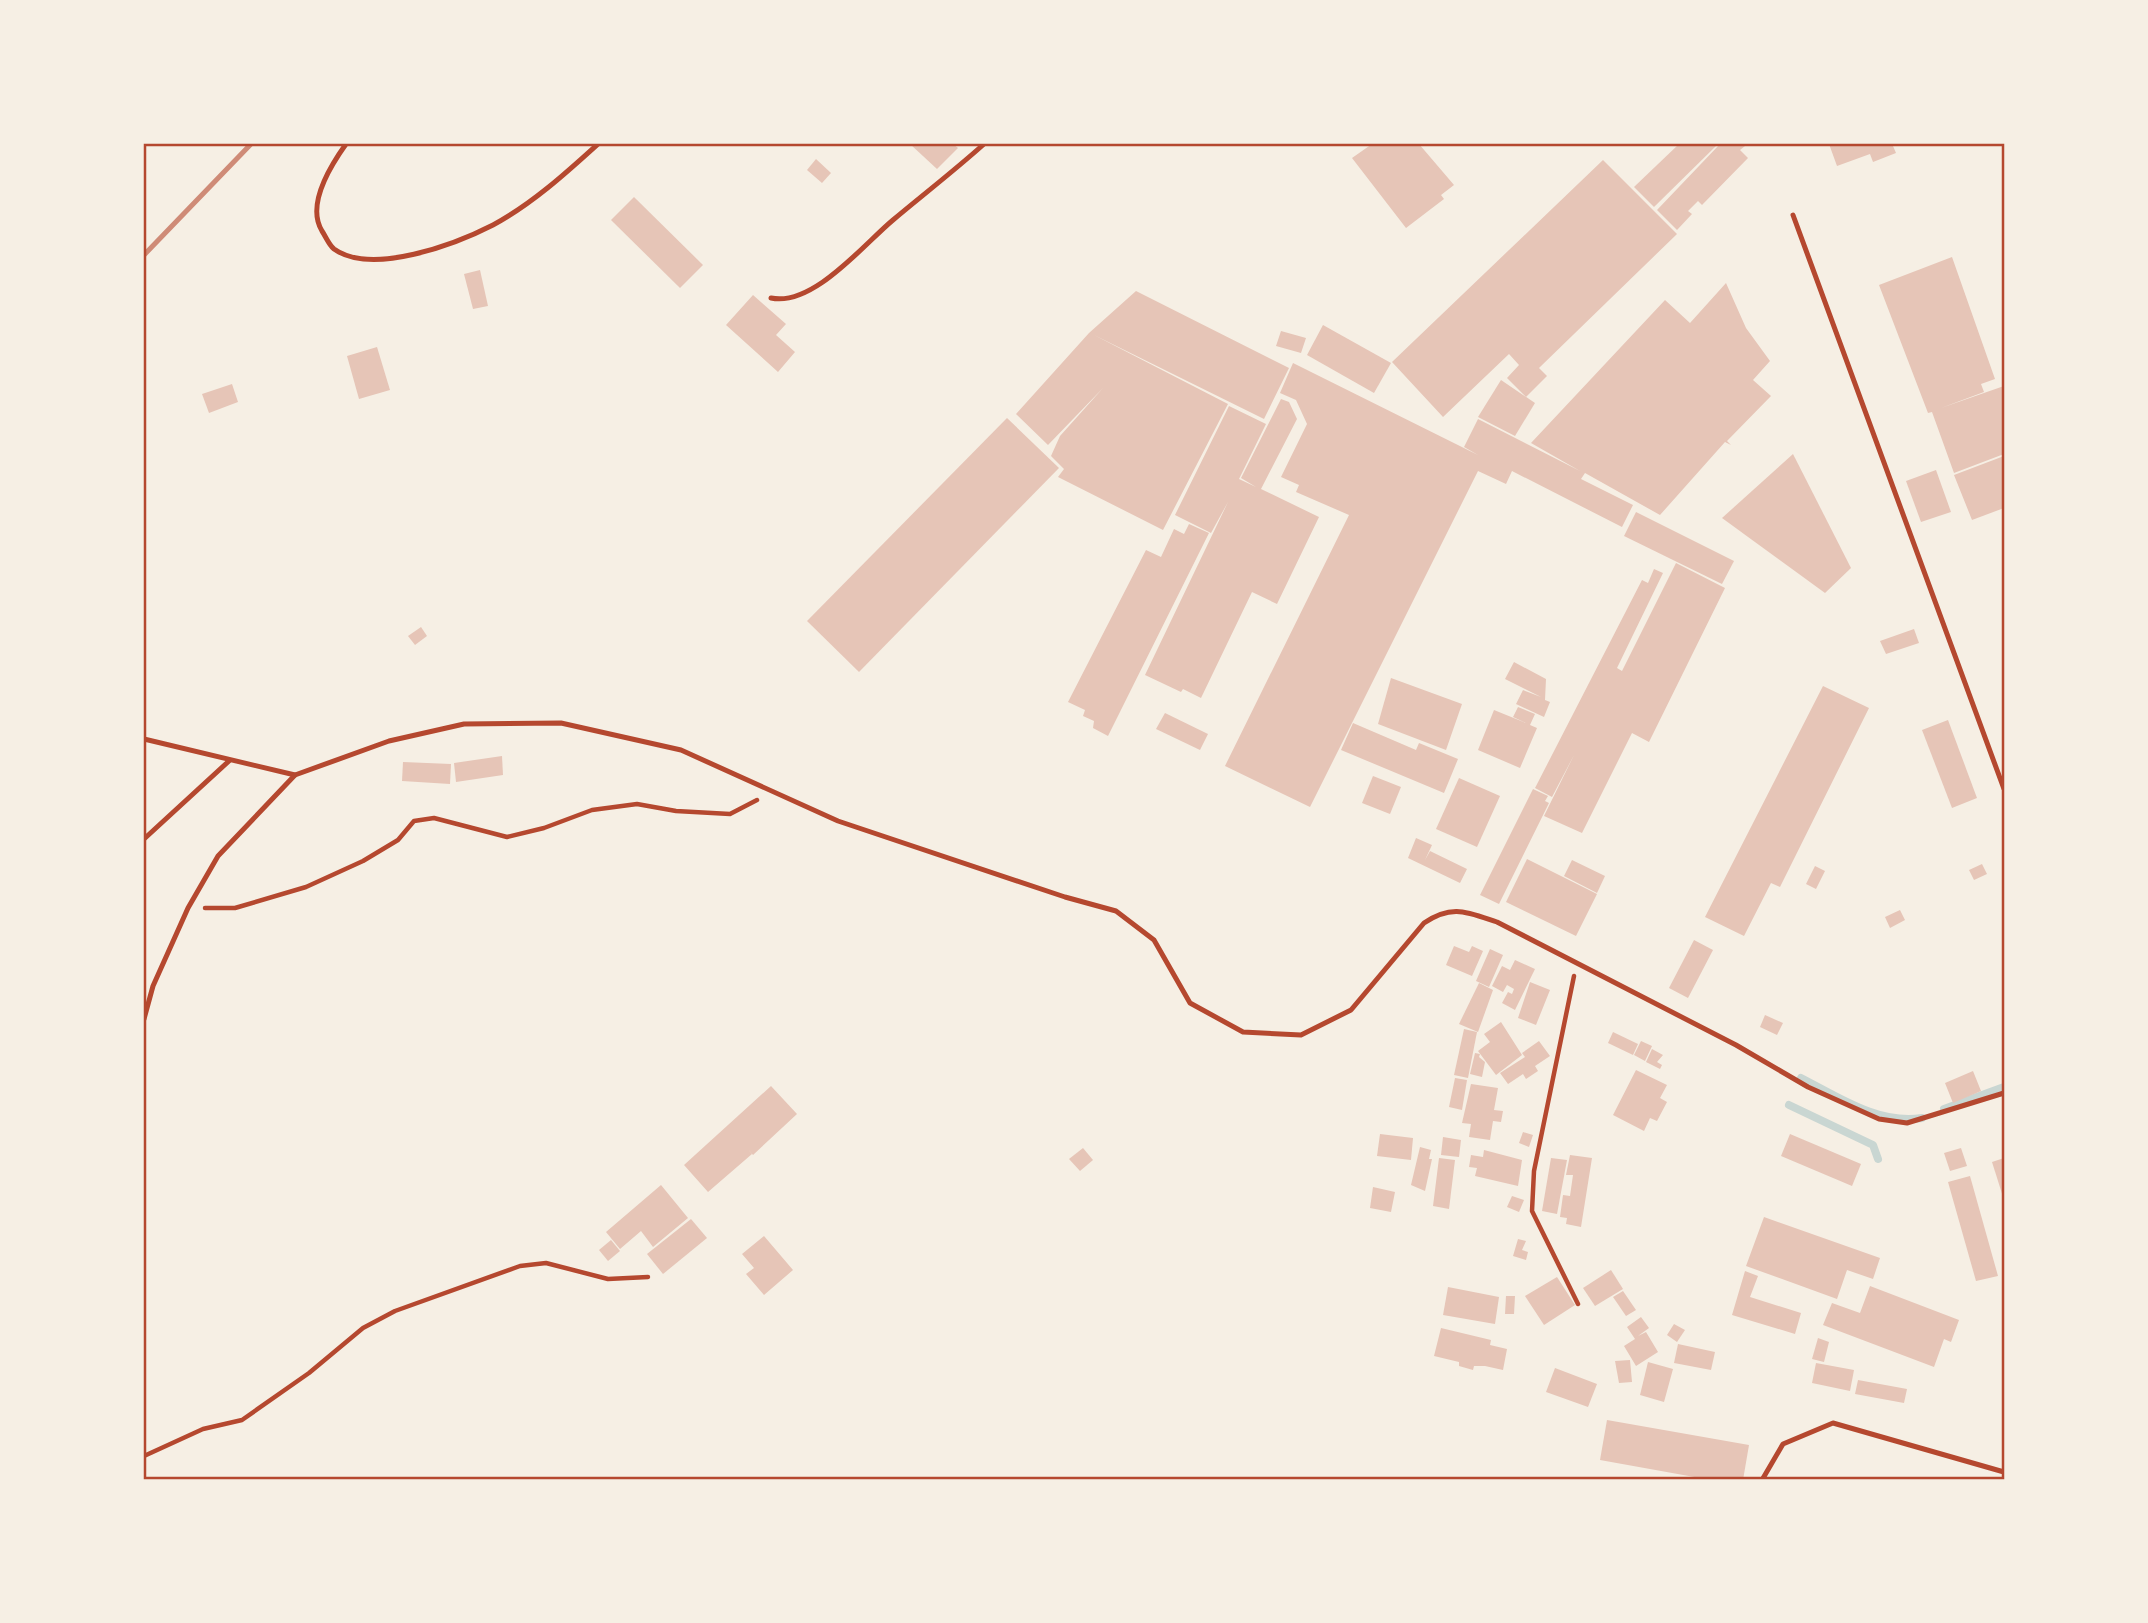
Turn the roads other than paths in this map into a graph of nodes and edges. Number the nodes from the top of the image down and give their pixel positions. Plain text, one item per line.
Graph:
1 (346, 144) edge
2 (598, 144) edge
3 (984, 144) edge
4 (1793, 215) dead end
5 (771, 298) dead end
6 (144, 739) edge
7 (229, 761) junction
8 (295, 775) junction
9 (2004, 789) edge
10 (144, 839) edge
11 (144, 1019) edge
12 (2004, 1093) edge
13 (2004, 1472) edge
14 (1762, 1479) edge

1 - 2 lane
3 - 5 lane
4 - 9 lane
6 - 7 lane
7 - 8 lane
7 - 10 lane
8 - 11 lane
8 - 12 lane
13 - 14 lane

